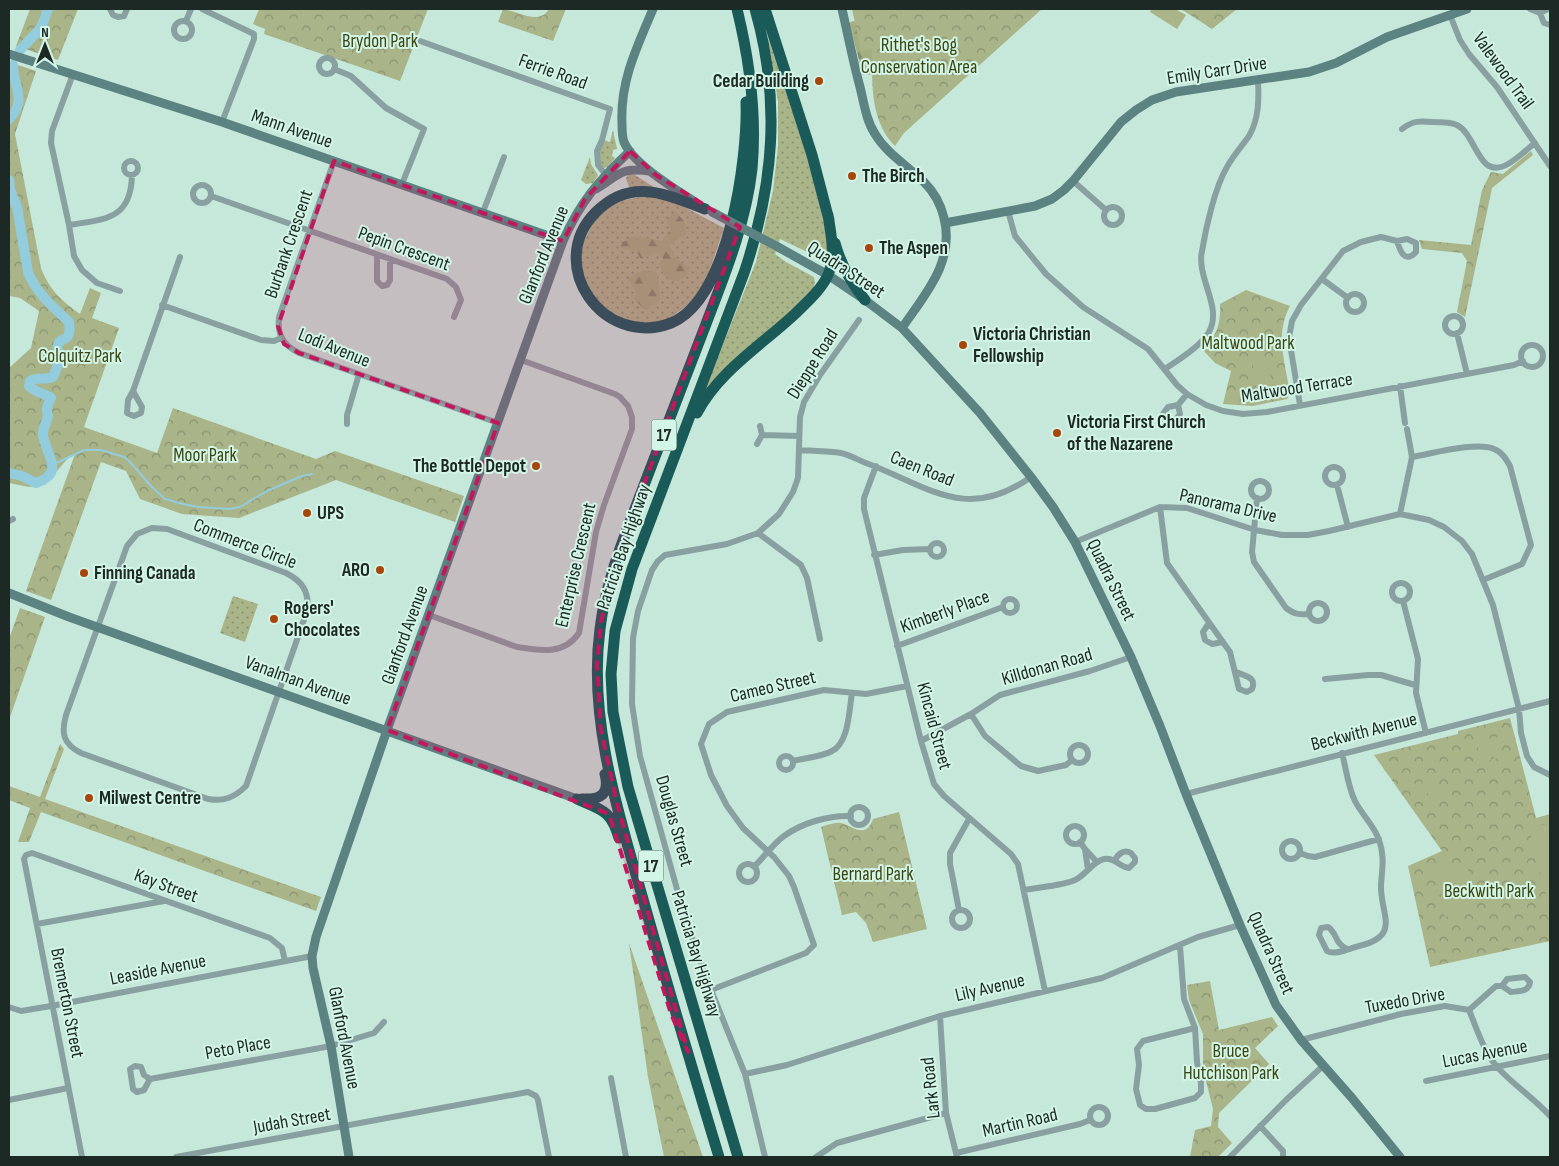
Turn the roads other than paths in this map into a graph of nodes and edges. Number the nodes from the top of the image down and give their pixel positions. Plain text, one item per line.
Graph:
1 (110, 9) edge
2 (127, 9) edge
3 (191, 9) edge
4 (202, 9) edge
5 (653, 9) edge
6 (736, 9) edge
7 (755, 9) edge
8 (765, 9) edge
9 (842, 9) edge
10 (1467, 9) edge
11 (1530, 9) edge
12 (1548, 9) edge
13 (1540, 13) junction
14 (1450, 15) junction
15 (186, 21) dead end
16 (1550, 26) edge
17 (420, 41) dead end
18 (9, 54) edge
19 (334, 69) dead end
20 (73, 74) junction
21 (1258, 80) junction
22 (222, 122) junction
23 (1402, 129) dead end
24 (1535, 143) junction
25 (630, 151) junction
26 (504, 157) dead end
27 (334, 161) junction
28 (1550, 166) edge
29 (650, 171) junction
30 (606, 174) junction
31 (132, 175) dead end
32 (1073, 181) junction
33 (402, 184) junction
34 (590, 192) junction
35 (211, 196) dead end
36 (709, 210) junction
37 (1106, 210) dead end
38 (1008, 211) junction
39 (483, 212) junction
40 (828, 215) junction
41 (946, 223) junction
42 (69, 225) junction
43 (310, 232) junction
44 (563, 241) junction
45 (1397, 241) dead end
46 (377, 255) junction
47 (180, 257) dead end
48 (390, 259) junction
49 (828, 275) junction
50 (1322, 279) junction
51 (120, 291) dead end
52 (1348, 298) dead end
53 (865, 300) junction
54 (162, 305) junction
55 (454, 317) dead end
56 (859, 320) dead end
57 (902, 328) junction
58 (1457, 333) dead end
59 (281, 338) junction
60 (521, 360) junction
61 (1522, 361) dead end
62 (1165, 369) junction
63 (360, 374) junction
64 (1466, 374) junction
65 (1400, 386) junction
66 (133, 391) dead end
67 (1187, 394) junction
68 (1178, 405) dead end
69 (1300, 406) junction
70 (498, 423) junction
71 (347, 424) dead end
72 (760, 426) dead end
73 (762, 436) junction
74 (799, 436) junction
75 (757, 444) dead end
76 (799, 450) junction
77 (1412, 457) junction
78 (876, 466) junction
79 (1031, 477) junction
80 (1337, 485) dead end
81 (1257, 498) dead end
82 (1160, 507) junction
83 (1400, 514) junction
84 (1348, 527) junction
85 (1255, 530) junction
86 (758, 533) junction
87 (1075, 542) junction
88 (930, 549) dead end
89 (673, 554) joint
90 (874, 555) junction
91 (632, 570) junction
92 (1482, 580) junction
93 (9, 594) edge
94 (1403, 601) dead end
95 (1003, 607) dead end
96 (1309, 614) dead end
97 (430, 615) junction
98 (1209, 623) junction
99 (98, 626) junction
100 (600, 629) junction
101 (820, 639) dead end
102 (1223, 642) junction
103 (897, 646) junction
104 (1131, 657) junction
105 (1236, 672) dead end
106 (1325, 679) dead end
107 (1415, 685) junction
108 (907, 686) junction
109 (279, 691) junction
110 (852, 693) junction
111 (1550, 701) edge
112 (1519, 709) junction
113 (971, 714) junction
114 (388, 730) junction
115 (1426, 732) junction
116 (921, 741) junction
117 (1342, 753) junction
118 (1072, 760) dead end
119 (793, 761) dead end
120 (1550, 775) edge
121 (1186, 794) junction
122 (577, 799) junction
123 (851, 816) dead end
124 (969, 819) junction
125 (1379, 839) junction
126 (1080, 842) dead end
127 (1084, 849) junction
128 (768, 852) junction
129 (1300, 853) dead end
130 (26, 855) joint
131 (1115, 860) dead end
132 (1097, 862) junction
133 (754, 867) dead end
134 (1088, 870) junction
135 (1024, 890) junction
136 (164, 901) junction
137 (960, 910) dead end
138 (37, 924) junction
139 (1240, 925) junction
140 (1180, 946) junction
141 (1347, 948) junction
142 (312, 956) junction
143 (285, 961) junction
144 (1502, 986) dead end
145 (711, 990) junction
146 (1045, 991) junction
147 (52, 1006) junction
148 (9, 1007) edge
149 (1469, 1010) junction
150 (940, 1016) junction
151 (384, 1022) dead end
152 (1195, 1028) junction
153 (1302, 1040) junction
154 (330, 1046) junction
155 (688, 1052) junction
156 (1550, 1056) edge
157 (1324, 1065) junction
158 (1498, 1068) junction
159 (745, 1074) junction
160 (611, 1078) dead end
161 (150, 1079) dead end
162 (1426, 1081) dead end
163 (68, 1088) junction
164 (9, 1100) edge
165 (946, 1113) junction
166 (1550, 1116) edge
167 (1090, 1120) dead end
168 (343, 1126) junction
169 (1260, 1126) junction
170 (957, 1155) edge
171 (82, 1157) edge
172 (176, 1157) edge
173 (349, 1157) edge
174 (549, 1157) edge
175 (626, 1157) edge
176 (719, 1157) edge
177 (738, 1157) edge
178 (765, 1157) edge
179 (816, 1157) edge
180 (1230, 1157) edge
181 (1283, 1157) edge
182 (1400, 1157) edge

1 - 2 street
3 - 15 street
4 - 22 street
5 - 25 main road
6 - 36 highway
6 - 100 highway, Patricia Bay Highway / 17
7 - 91 highway, Patricia Bay Highway / 17
8 - 40 highway
9 - 41 main road
10 - 14 main road, Emily Carr Drive
11 - 13 street
12 - 13 street
13 - 16 street
14 - 21 main road, Emily Carr Drive
14 - 24 street, Valewood Trail
17 - 30 street, Ferrie Road
18 - 20 main road, Mann Avenue
19 - 33 street
20 - 22 main road, Mann Avenue
20 - 42 street
21 - 32 main road, Emily Carr Drive
21 - 62 street
22 - 27 main road, Mann Avenue
23 - 24 street
24 - 28 street, Valewood Trail
25 - 29 main road, Quadra Street
25 - 30 main road, Glanford Avenue
26 - 39 street
27 - 33 main road, Mann Avenue
27 - 43 street, Burbank Crescent
29 - 34 main road
29 - 36 main road, Quadra Street
30 - 34 main road, Glanford Avenue
31 - 42 street
32 - 37 street
32 - 38 main road, Emily Carr Drive
33 - 39 main road, Mann Avenue
34 - 44 main road, Glanford Avenue
35 - 43 street, Pepin Crescent
36 - 49 main road, Quadra Street, bridge
38 - 41 main road, Emily Carr Drive
38 - 62 street, Maltwood Terrace
39 - 44 main road, Mann Avenue
40 - 49 highway
40 - 53 highway
41 - 57 main road
42 - 51 street
43 - 46 street, Pepin Crescent
43 - 59 street, Burbank Crescent
44 - 60 main road, Glanford Avenue
45 - 50 street
46 - 48 street, Pepin Crescent
46 - 48 street
47 - 54 street
48 - 55 street, Pepin Crescent
49 - 53 main road, Quadra Street
49 - 91 highway
50 - 52 street
50 - 69 street
53 - 57 main road, Quadra Street
54 - 59 street, Lodi Avenue
54 - 66 street
56 - 74 street, Dieppe Road
57 - 79 main road, Quadra Street
58 - 64 street
59 - 63 street, Lodi Avenue
60 - 70 main road, Glanford Avenue
60 - 97 street, Enterprise Crescent
61 - 64 street, Maltwood Terrace
62 - 67 street, Maltwood Terrace
63 - 70 street, Lodi Avenue
63 - 71 street
64 - 65 street, Maltwood Terrace
65 - 69 street, Maltwood Terrace
65 - 77 street
67 - 68 street
67 - 69 street, Maltwood Terrace
70 - 97 main road, Glanford Avenue
72 - 73 street
73 - 74 street
73 - 75 street
74 - 76 street, Dieppe Road
76 - 78 street, Caen Road
76 - 86 street, Dieppe Road
77 - 83 street
77 - 92 street
78 - 79 street, Caen Road
78 - 90 street, Kincaid Street
79 - 87 main road, Quadra Street
80 - 84 street
81 - 85 street
82 - 85 street, Panorama Drive
82 - 87 street, Panorama Drive
82 - 98 street
83 - 84 street, Panorama Drive
83 - 92 street, Panorama Drive
84 - 85 street, Panorama Drive
85 - 96 street
86 - 89 street, Dieppe Road
86 - 101 street
87 - 104 main road, Quadra Street
88 - 90 street
89 - 145 street, Douglas Street
90 - 103 street, Kincaid Street
91 - 177 highway, Patricia Bay Highway / 17
92 - 112 street, Panorama Drive
93 - 99 main road, Vanalman Avenue
94 - 107 street
95 - 103 street, Kimberly Place
97 - 114 main road, Glanford Avenue
98 - 102 street
98 - 102 street
99 - 109 main road, Vanalman Avenue
99 - 109 street, Commerce Circle
99 - 109 street, Commerce Circle
100 - 122 highway
100 - 155 highway, Patricia Bay Highway / 17
102 - 105 street
103 - 108 street, Kincaid Street
104 - 113 street, Killdonan Road
104 - 121 main road, Quadra Street
106 - 107 street
107 - 115 street
108 - 110 street, Cameo Street
108 - 116 street, Kincaid Street
109 - 114 main road, Vanalman Avenue
110 - 119 street
110 - 128 street, Cameo Street
111 - 112 street, Beckwith Avenue
112 - 115 street, Beckwith Avenue
112 - 120 street, Panorama Drive
113 - 116 street, Killdonan Road
113 - 118 street
114 - 122 main road, Vanalman Avenue
114 - 142 main road, Glanford Avenue
115 - 117 street, Beckwith Avenue
116 - 124 street, Kincaid Street
117 - 121 street, Beckwith Avenue
117 - 125 street
121 - 139 main road, Quadra Street
122 - 155 highway
123 - 128 street
124 - 135 street, Kincaid Street
124 - 137 street
125 - 129 street
125 - 141 street
126 - 127 street
127 - 132 street
127 - 134 street
128 - 133 street
128 - 145 street, Cameo Street
130 - 136 street, Kay Street
130 - 138 street, Bremerton Street
131 - 132 street
132 - 134 street
134 - 135 street
135 - 146 street, Kincaid Street
136 - 138 street
136 - 143 street, Kay Street
138 - 147 street, Bremerton Street
139 - 140 street, Lily Avenue
139 - 153 main road, Quadra Street
140 - 146 street, Lily Avenue
140 - 152 street
141 - 141 street
142 - 143 street, Leaside Avenue
142 - 154 main road, Glanford Avenue
143 - 147 street, Leaside Avenue
144 - 149 street
145 - 159 street, Douglas Street
146 - 150 street, Lily Avenue
147 - 148 street, Leaside Avenue
147 - 163 street, Bremerton Street
149 - 153 street, Tuxedo Drive
149 - 158 street, Tuxedo Drive
150 - 159 street, Lily Avenue
150 - 165 street, Lark Road
151 - 154 street, Peto Place
152 - 152 street
153 - 157 main road, Quadra Street
154 - 161 street, Peto Place
154 - 168 main road, Glanford Avenue
155 - 176 highway, Patricia Bay Highway / 17
156 - 158 street, Lucas Avenue
157 - 169 street
157 - 182 main road, Quadra Street
158 - 162 street, Lucas Avenue
158 - 166 street, Tuxedo Drive
159 - 178 street, Douglas Street
160 - 175 street
163 - 164 street
163 - 171 street, Bremerton Street
165 - 170 street, Lark Road
165 - 179 street
167 - 170 street, Martin Road
168 - 172 street, Judah Street
168 - 173 main road, Glanford Avenue
168 - 174 street, Judah Street
169 - 180 street
169 - 181 street

